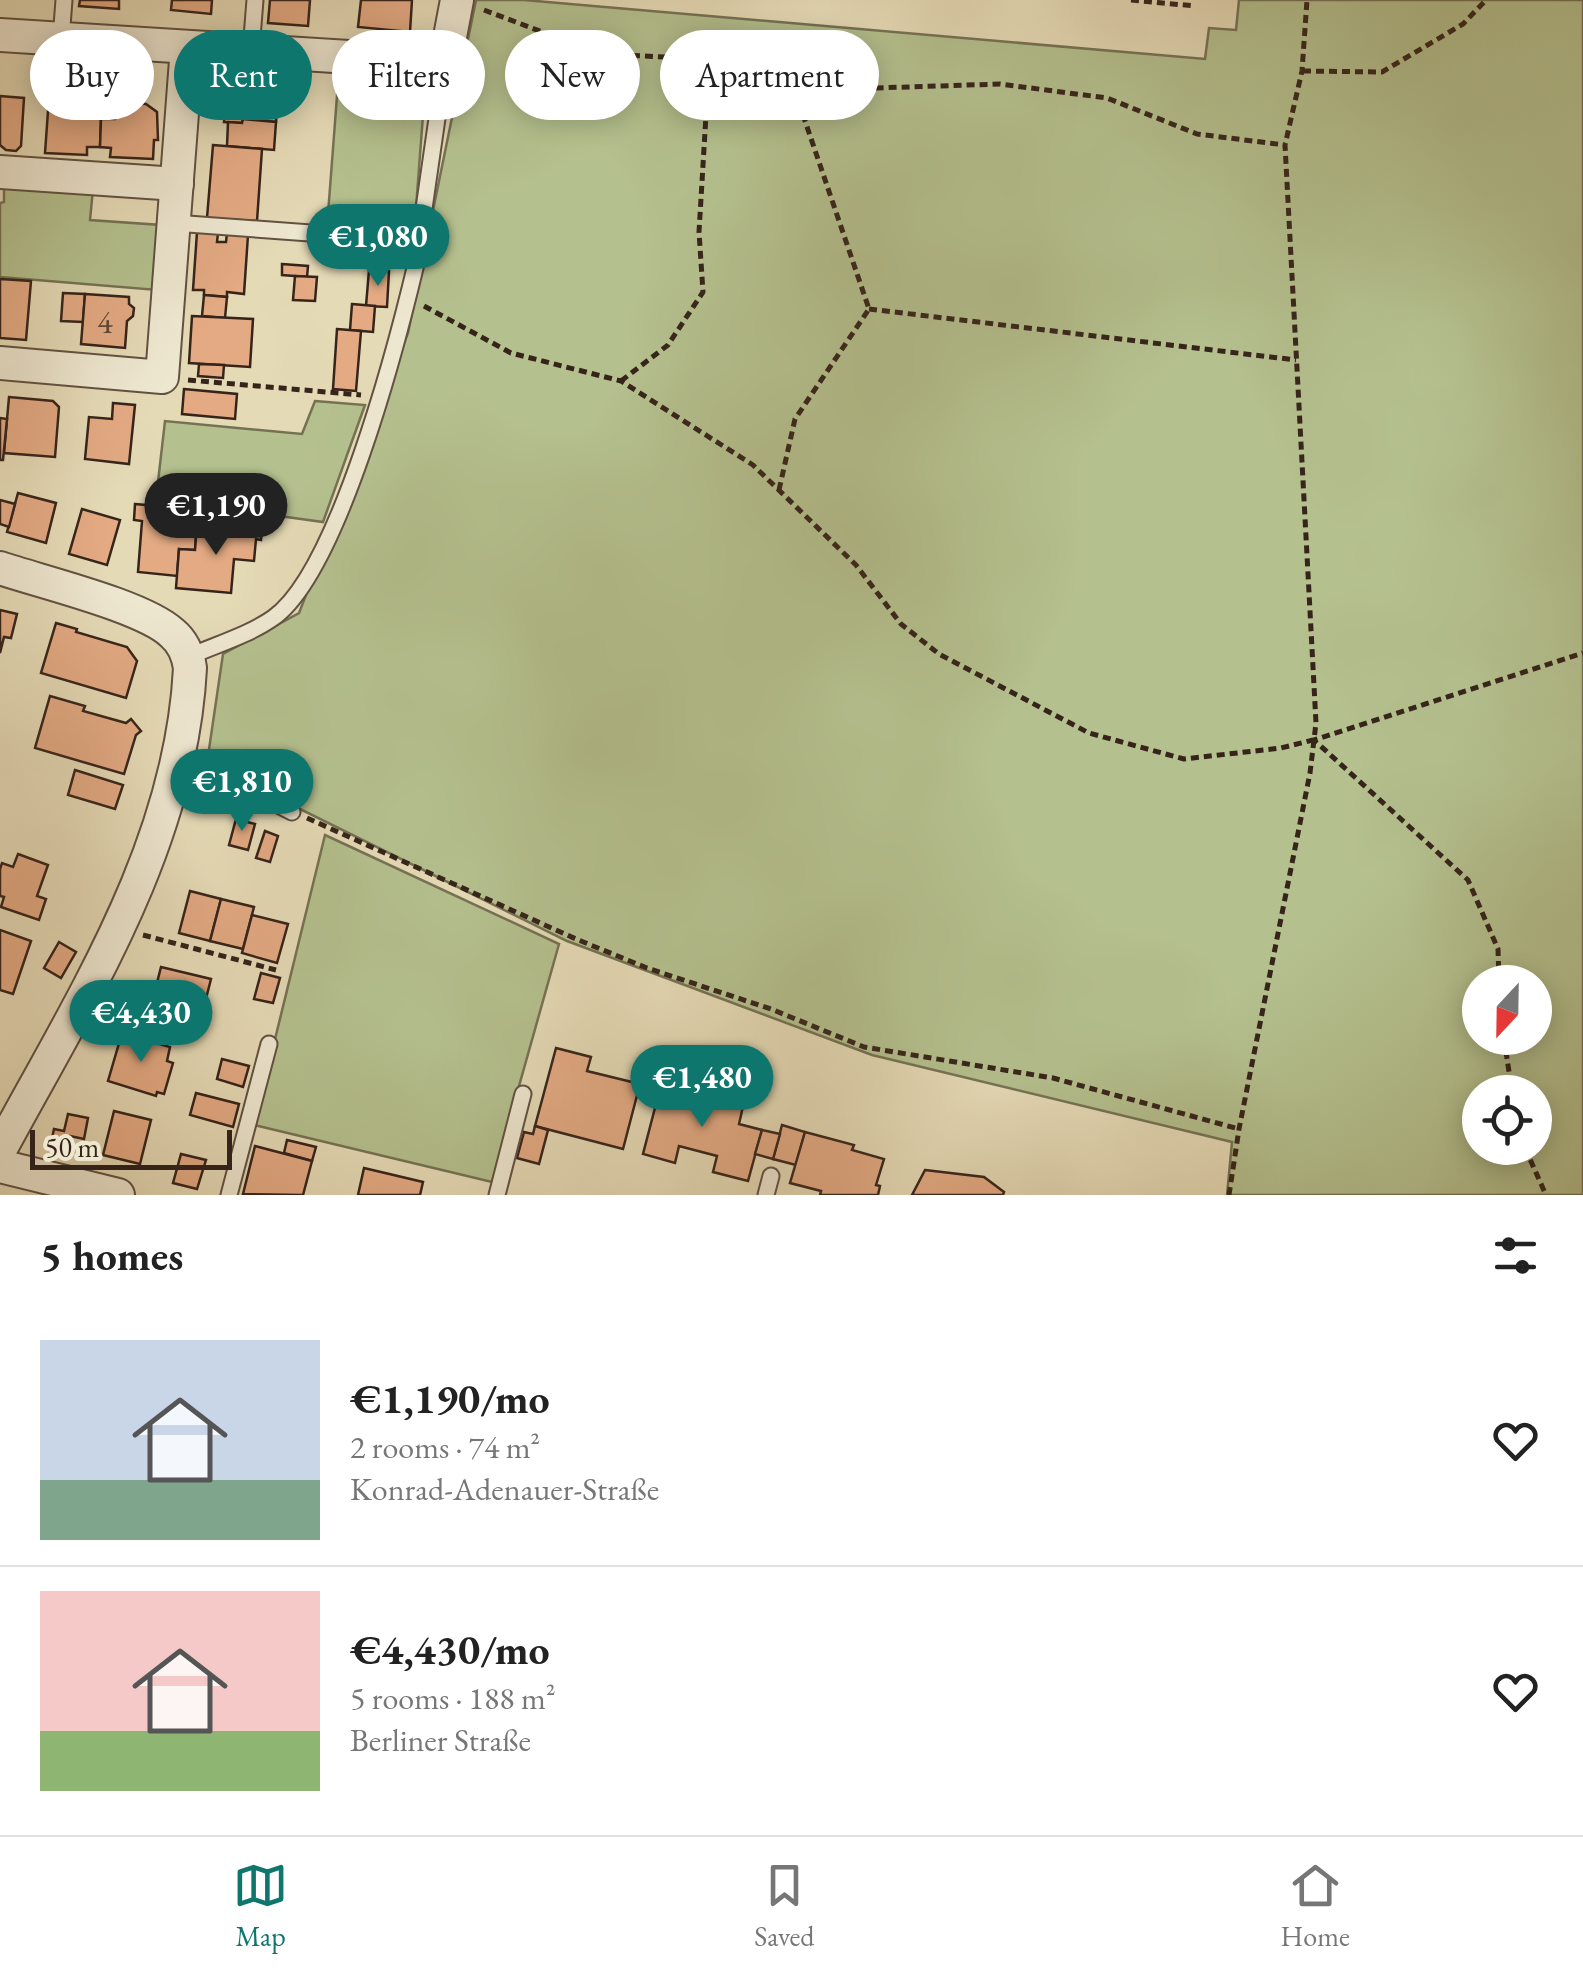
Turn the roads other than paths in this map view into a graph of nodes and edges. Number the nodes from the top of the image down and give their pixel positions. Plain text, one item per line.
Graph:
1 (64, 0) edge
2 (255, 0) edge
3 (458, 0) edge
4 (61, 30) edge
5 (253, 30) edge
6 (452, 30) edge
7 (0, 35) edge
8 (30, 37) edge
9 (182, 120) edge
10 (437, 120) edge
11 (0, 172) edge
12 (177, 184) junction
13 (174, 223) junction
14 (420, 241) junction
15 (0, 362) edge
16 (0, 568) edge
17 (188, 657) junction
18 (178, 754) junction
19 (292, 812) road end
20 (269, 1044) dead end
21 (523, 1094) dead end
22 (0, 1150) edge
23 (0, 1166) edge
24 (772, 1176) dead end
25 (118, 1195) edge
26 (229, 1195) edge
27 (497, 1195) edge
28 (766, 1195) edge

1 - 4 lane
2 - 5 lane
3 - 6 street
7 - 8 street
9 - 12 street
10 - 14 lane
11 - 12 street
12 - 13 street
13 - 14 lane
13 - 15 street
14 - 17 lane
16 - 17 street
17 - 18 street
18 - 19 lane
18 - 22 street
20 - 26 lane
21 - 27 lane
23 - 25 street
24 - 28 lane

